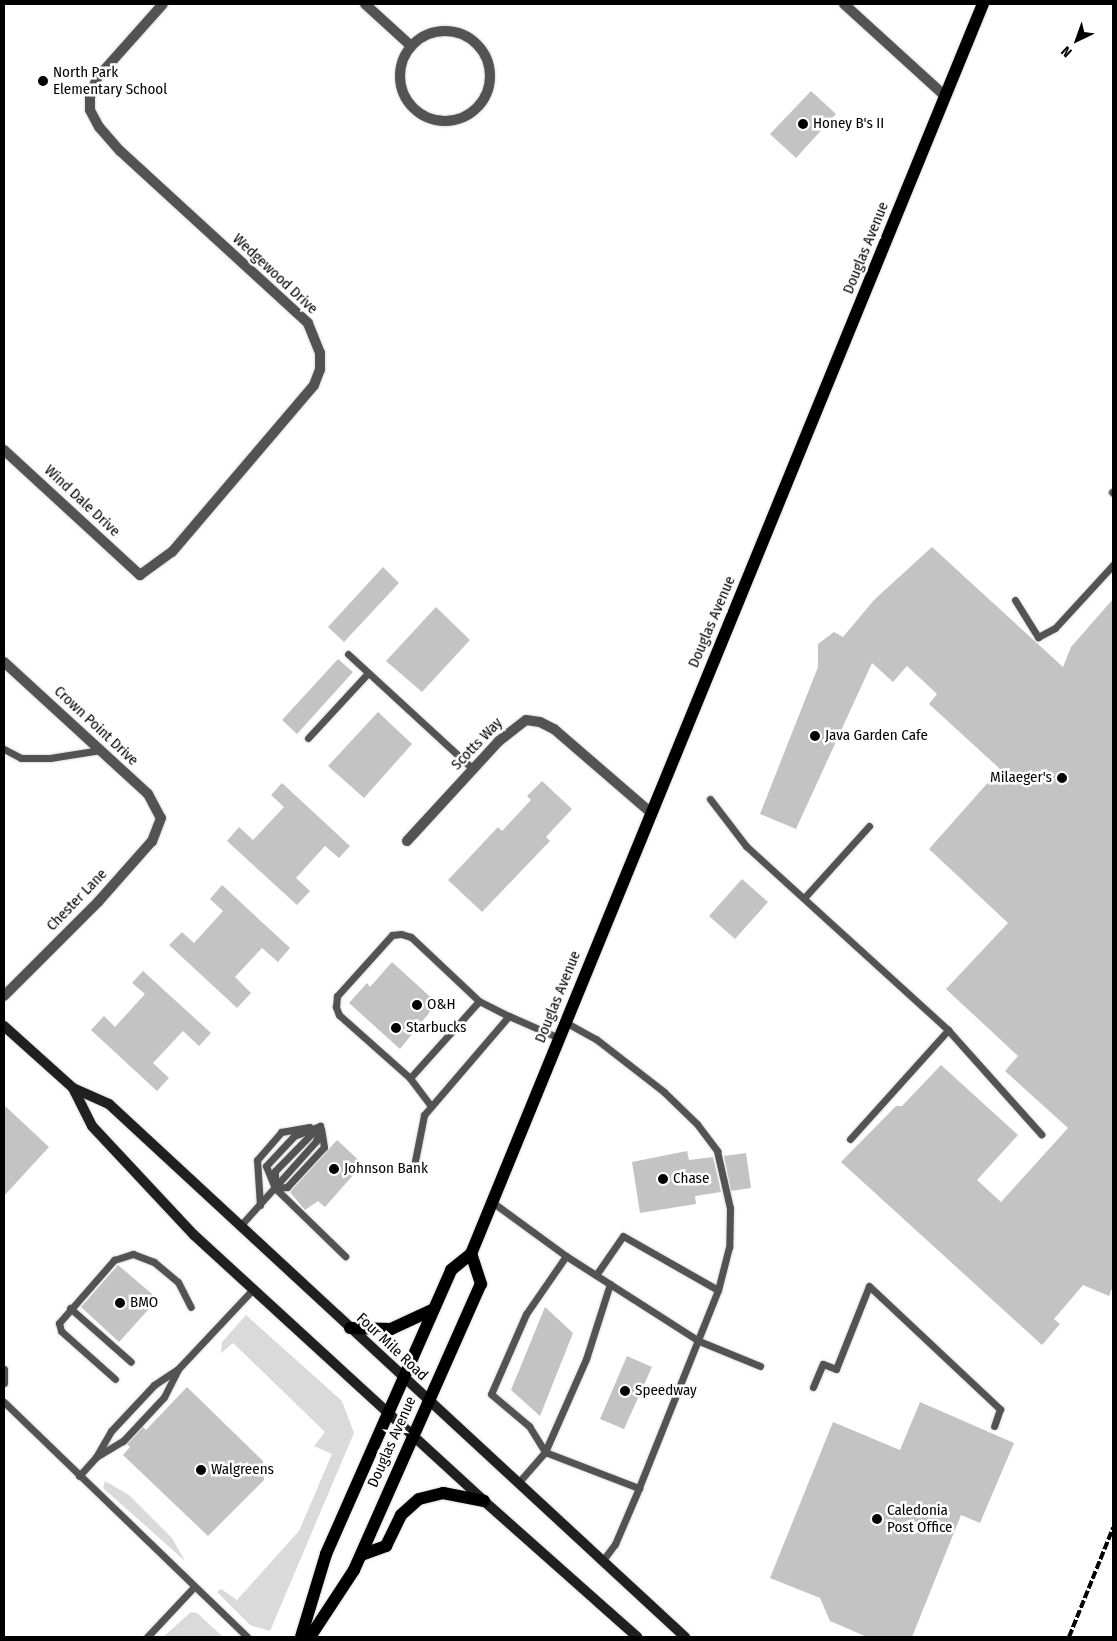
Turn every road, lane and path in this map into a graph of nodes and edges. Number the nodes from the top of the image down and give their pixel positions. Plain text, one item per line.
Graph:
1 (163, 4) edge
2 (365, 4) edge
3 (844, 4) edge
4 (983, 4) edge
5 (411, 46) junction
6 (945, 96) junction
7 (4, 450) edge
8 (1113, 566) edge
9 (140, 575) joint
10 (1015, 600) dead end
11 (348, 654) dead end
12 (4, 662) edge
13 (368, 673) junction
14 (308, 738) dead end
15 (4, 749) edge
16 (100, 750) junction
17 (472, 769) junction
18 (710, 799) dead end
19 (650, 812) junction
20 (161, 818) joint
21 (868, 826) dead end
22 (407, 841) dead end
23 (804, 898) junction
24 (4, 996) edge
25 (479, 1000) junction
26 (509, 1016) junction
27 (565, 1022) junction
28 (4, 1026) edge
29 (948, 1030) junction
30 (559, 1038) junction
31 (410, 1078) junction
32 (73, 1088) junction
33 (431, 1106) junction
34 (320, 1126) junction
35 (1041, 1134) dead end
36 (850, 1139) dead end
37 (415, 1161) dead end
38 (275, 1188) junction
39 (492, 1202) junction
40 (260, 1204) junction
41 (241, 1225) junction
42 (471, 1254) junction
43 (345, 1256) dead end
44 (566, 1256) junction
45 (596, 1275) junction
46 (610, 1284) junction
47 (253, 1289) junction
48 (718, 1290) junction
49 (191, 1306) dead end
50 (70, 1308) junction
51 (434, 1309) junction
52 (350, 1328) junction
53 (699, 1341) junction
54 (131, 1362) dead end
55 (760, 1366) dead end
56 (4, 1369) edge
57 (178, 1369) junction
58 (403, 1378) junction
59 (115, 1379) dead end
60 (4, 1382) edge
61 (812, 1387) dead end
62 (428, 1401) junction
63 (4, 1402) edge
64 (388, 1414) junction
65 (994, 1426) dead end
66 (412, 1436) junction
67 (545, 1452) junction
68 (96, 1457) junction
69 (78, 1476) junction
70 (518, 1483) junction
71 (639, 1488) junction
72 (484, 1501) junction
73 (361, 1555) junction
74 (602, 1562) junction
75 (194, 1587) junction
76 (147, 1637) edge
77 (247, 1637) edge
78 (302, 1637) edge
79 (310, 1637) edge
80 (637, 1637) edge
81 (685, 1637) edge

1 - 9 street, Wedgewood Drive
2 - 5 street
3 - 6 street
4 - 6 main road, Douglas Avenue
5 - 5 street
6 - 19 main road, Douglas Avenue
7 - 9 street, Wind Dale Drive
8 - 10 lane
11 - 13 lane
12 - 16 street, Crown Point Drive
13 - 14 lane
13 - 17 lane
15 - 16 lane
16 - 20 street, Crown Point Drive
17 - 19 street, Scotts Way
17 - 22 street, Scotts Way
18 - 23 lane
19 - 27 main road, Douglas Avenue
20 - 24 street, Chester Lane
21 - 23 lane
23 - 29 lane
25 - 26 lane
25 - 31 lane
25 - 31 lane
26 - 30 lane
26 - 33 lane
27 - 30 main road, Douglas Avenue
27 - 48 lane
28 - 32 main road, Four Mile Road
29 - 35 lane
29 - 36 lane
30 - 39 main road, Douglas Avenue
31 - 33 lane
32 - 41 main road, Four Mile Road
32 - 47 main road, Four Mile Road
33 - 37 lane
34 - 38 lane
34 - 38 lane
34 - 40 lane
38 - 40 lane
38 - 43 lane
39 - 42 main road, Douglas Avenue
39 - 44 lane
40 - 41 lane
41 - 52 main road, Four Mile Road
42 - 51 main road, Douglas Avenue
42 - 62 main road, Douglas Avenue
44 - 45 lane
44 - 67 lane
45 - 46 lane
45 - 48 lane
46 - 53 lane
46 - 67 lane
47 - 57 lane
47 - 64 main road, Four Mile Road
48 - 53 lane
49 - 50 lane
50 - 54 lane
50 - 59 lane
51 - 52 main road
51 - 58 main road, Douglas Avenue
52 - 58 main road, Four Mile Road
53 - 55 lane
53 - 71 lane
56 - 60 lane
57 - 68 lane
57 - 68 lane
58 - 62 main road, Four Mile Road
58 - 64 main road, Douglas Avenue
61 - 65 lane
62 - 66 main road, Douglas Avenue
62 - 70 main road, Four Mile Road
63 - 69 lane
64 - 66 main road, Four Mile Road
64 - 78 main road, Douglas Avenue
66 - 72 main road, Four Mile Road
66 - 73 main road, Douglas Avenue
67 - 70 lane
67 - 71 lane
68 - 69 lane
69 - 75 lane
70 - 74 main road, Four Mile Road
71 - 74 lane
72 - 73 main road
72 - 80 main road, Four Mile Road
73 - 79 main road, Douglas Avenue
74 - 81 main road, Four Mile Road
75 - 76 lane
75 - 77 lane

